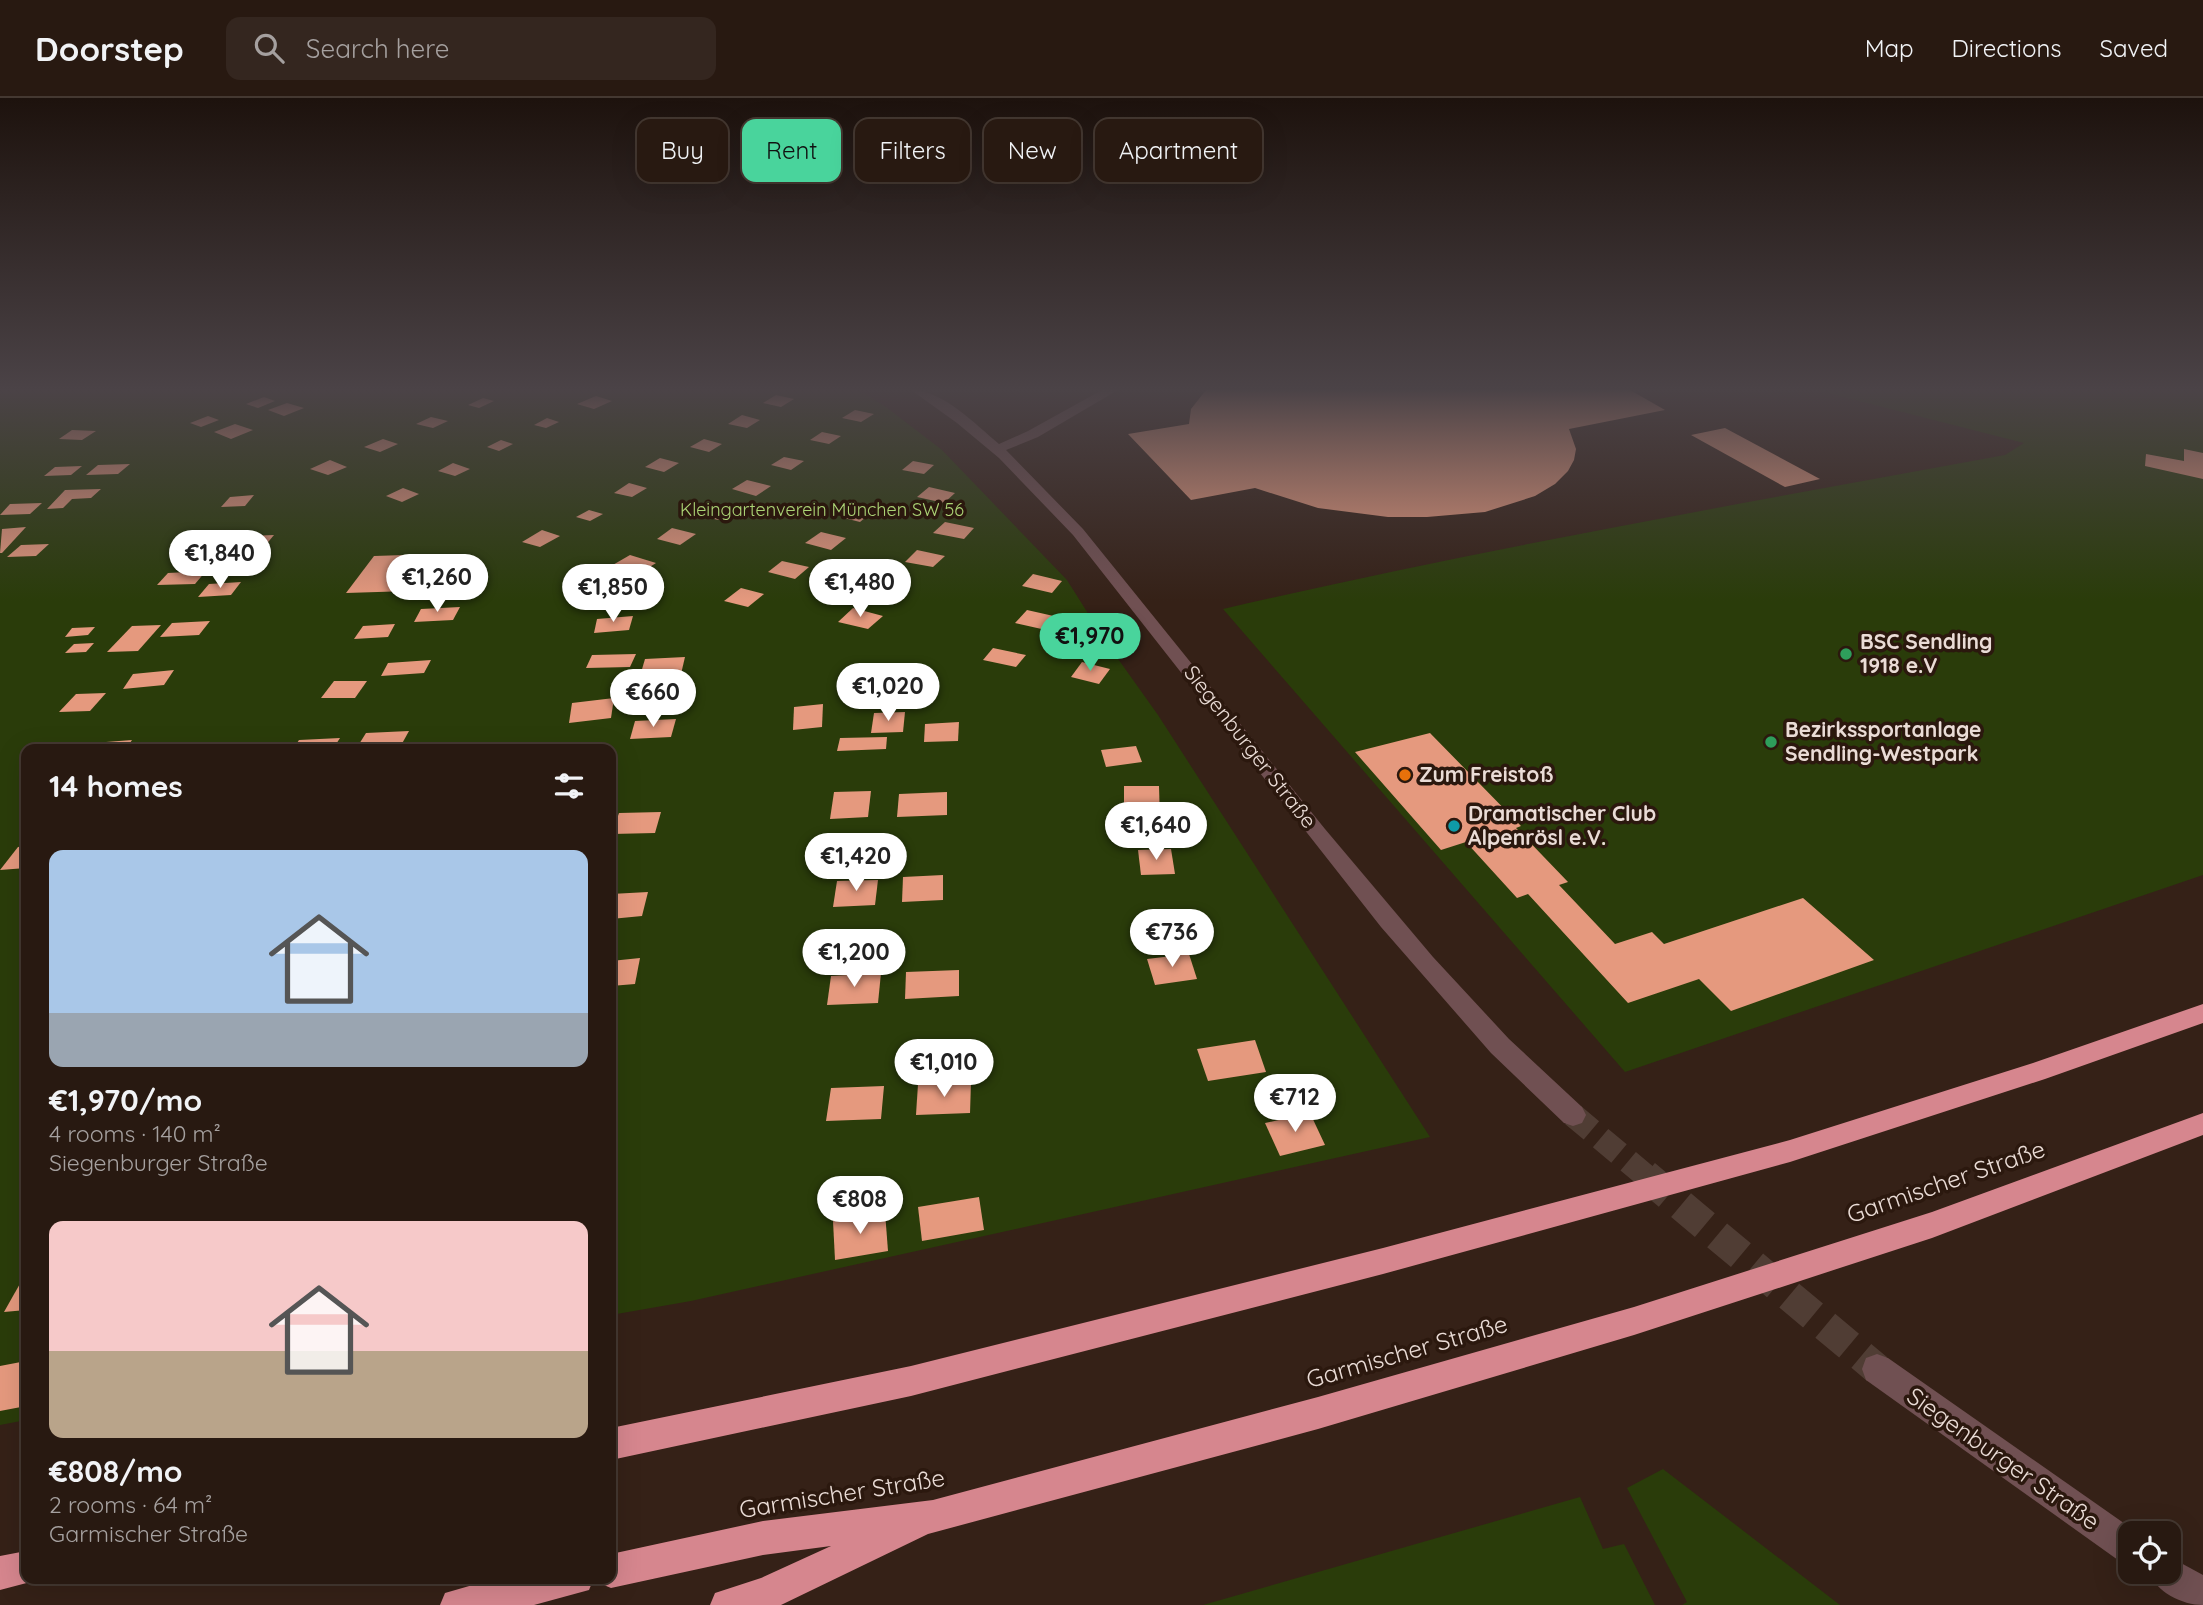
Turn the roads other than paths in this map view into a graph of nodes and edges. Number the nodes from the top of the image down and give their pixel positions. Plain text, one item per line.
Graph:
1 (1011, 460) edge
2 (2203, 1013) edge
3 (1573, 1115) tunnel mouth
4 (2203, 1124) edge
5 (1877, 1369) tunnel mouth
6 (616, 1443) edge
7 (933, 1517) junction
8 (2118, 1540) edge
9 (21, 1569) edge
10 (616, 1570) edge
11 (0, 1573) edge
12 (2181, 1581) edge
13 (550, 1584) edge
14 (2203, 1595) edge
15 (457, 1605) edge
16 (727, 1605) edge

1 - 3 street, Siegenburger Straße
2 - 6 highway
4 - 7 highway, Garmischer Straße
5 - 8 street, Siegenburger Straße
7 - 10 highway, Garmischer Straße
7 - 16 highway
9 - 11 highway
12 - 14 street
13 - 15 highway

